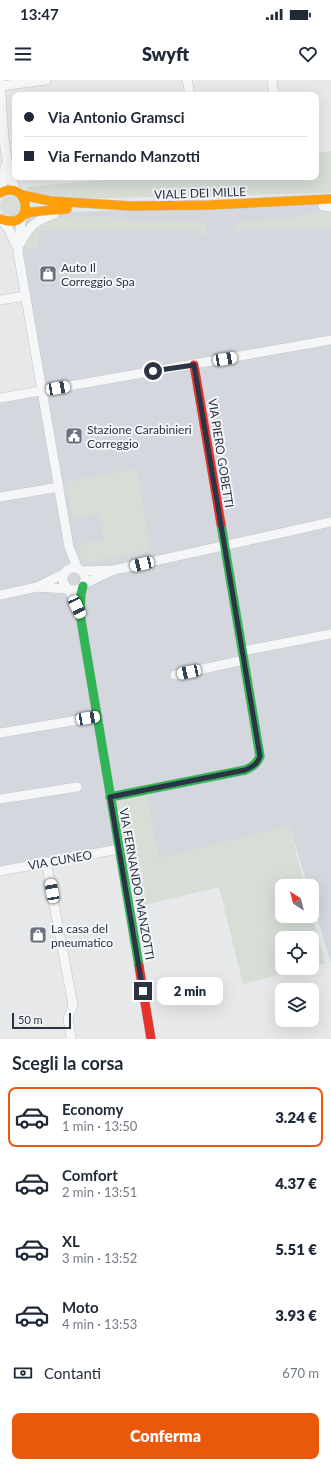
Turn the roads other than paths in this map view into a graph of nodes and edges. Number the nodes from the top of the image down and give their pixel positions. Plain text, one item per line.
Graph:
1 (46, 80) edge
2 (187, 80) edge
3 (272, 80) edge
4 (1, 83) edge
5 (189, 92) edge
6 (274, 92) edge
7 (11, 152) edge
8 (0, 193) edge
9 (20, 193) junction
10 (331, 199) edge
11 (288, 202) junction
12 (328, 206) edge
13 (112, 207) junction
14 (64, 210) junction
15 (22, 217) junction
16 (1, 220) edge
17 (18, 249) junction
18 (26, 296) junction
19 (0, 300) edge
20 (331, 340) edge
21 (194, 365) junction
22 (42, 391) junction
23 (0, 398) edge
24 (59, 487) junction
25 (0, 497) edge
26 (331, 522) edge
27 (224, 545) junction
28 (69, 547) junction
29 (80, 570) junction
30 (114, 570) junction
31 (66, 572) junction
32 (84, 585) junction
33 (37, 587) junction
34 (68, 589) junction
35 (0, 595) edge
36 (80, 614) junction
37 (331, 634) edge
38 (243, 656) junction
39 (176, 675) dead end
40 (96, 717) junction
41 (0, 733) edge
42 (78, 787) dead end
43 (110, 797) junction
44 (0, 799) edge
45 (119, 849) junction
46 (46, 862) junction
47 (0, 871) edge
48 (71, 1039) edge
49 (151, 1039) edge

1 - 4 street
2 - 5 street
3 - 6 street
4 - 7 street
7 - 8 street
7 - 9 street
8 - 9 street, VIALE DEI MILLE
9 - 13 street, VIALE DEI MILLE
9 - 15 street
10 - 11 street, VIALE DEI MILLE
11 - 12 street, VIALE DEI MILLE
11 - 13 street, VIALE DEI MILLE
13 - 14 street, VIALE DEI MILLE
14 - 15 street, VIALE DEI MILLE
14 - 17 street
15 - 16 street, VIALE DEI MILLE
15 - 17 street
16 - 17 street
17 - 18 street
18 - 19 street
18 - 22 street
20 - 21 street
21 - 22 street
21 - 27 street, VIA PIERO GOBETTI
22 - 23 street
22 - 24 street
24 - 25 street
24 - 28 street
26 - 27 street
27 - 30 street
27 - 38 street, VIA PIERO GOBETTI
28 - 29 street
28 - 31 street
29 - 30 street
29 - 31 street
29 - 32 street
30 - 32 street
31 - 33 street
31 - 34 street
32 - 34 street
32 - 36 street, VIA FERNANDO MANZOTTI
33 - 34 street
33 - 35 street
34 - 36 street, VIA FERNANDO MANZOTTI
36 - 40 street, VIA FERNANDO MANZOTTI
37 - 38 street
38 - 39 street
38 - 43 street, VIA PIERO GOBETTI
40 - 41 street
40 - 43 street, VIA FERNANDO MANZOTTI
42 - 44 street
43 - 45 street, VIA FERNANDO MANZOTTI
45 - 46 street, VIA CUNEO
45 - 49 street, VIA FERNANDO MANZOTTI
46 - 47 street, VIA CUNEO
46 - 48 street

